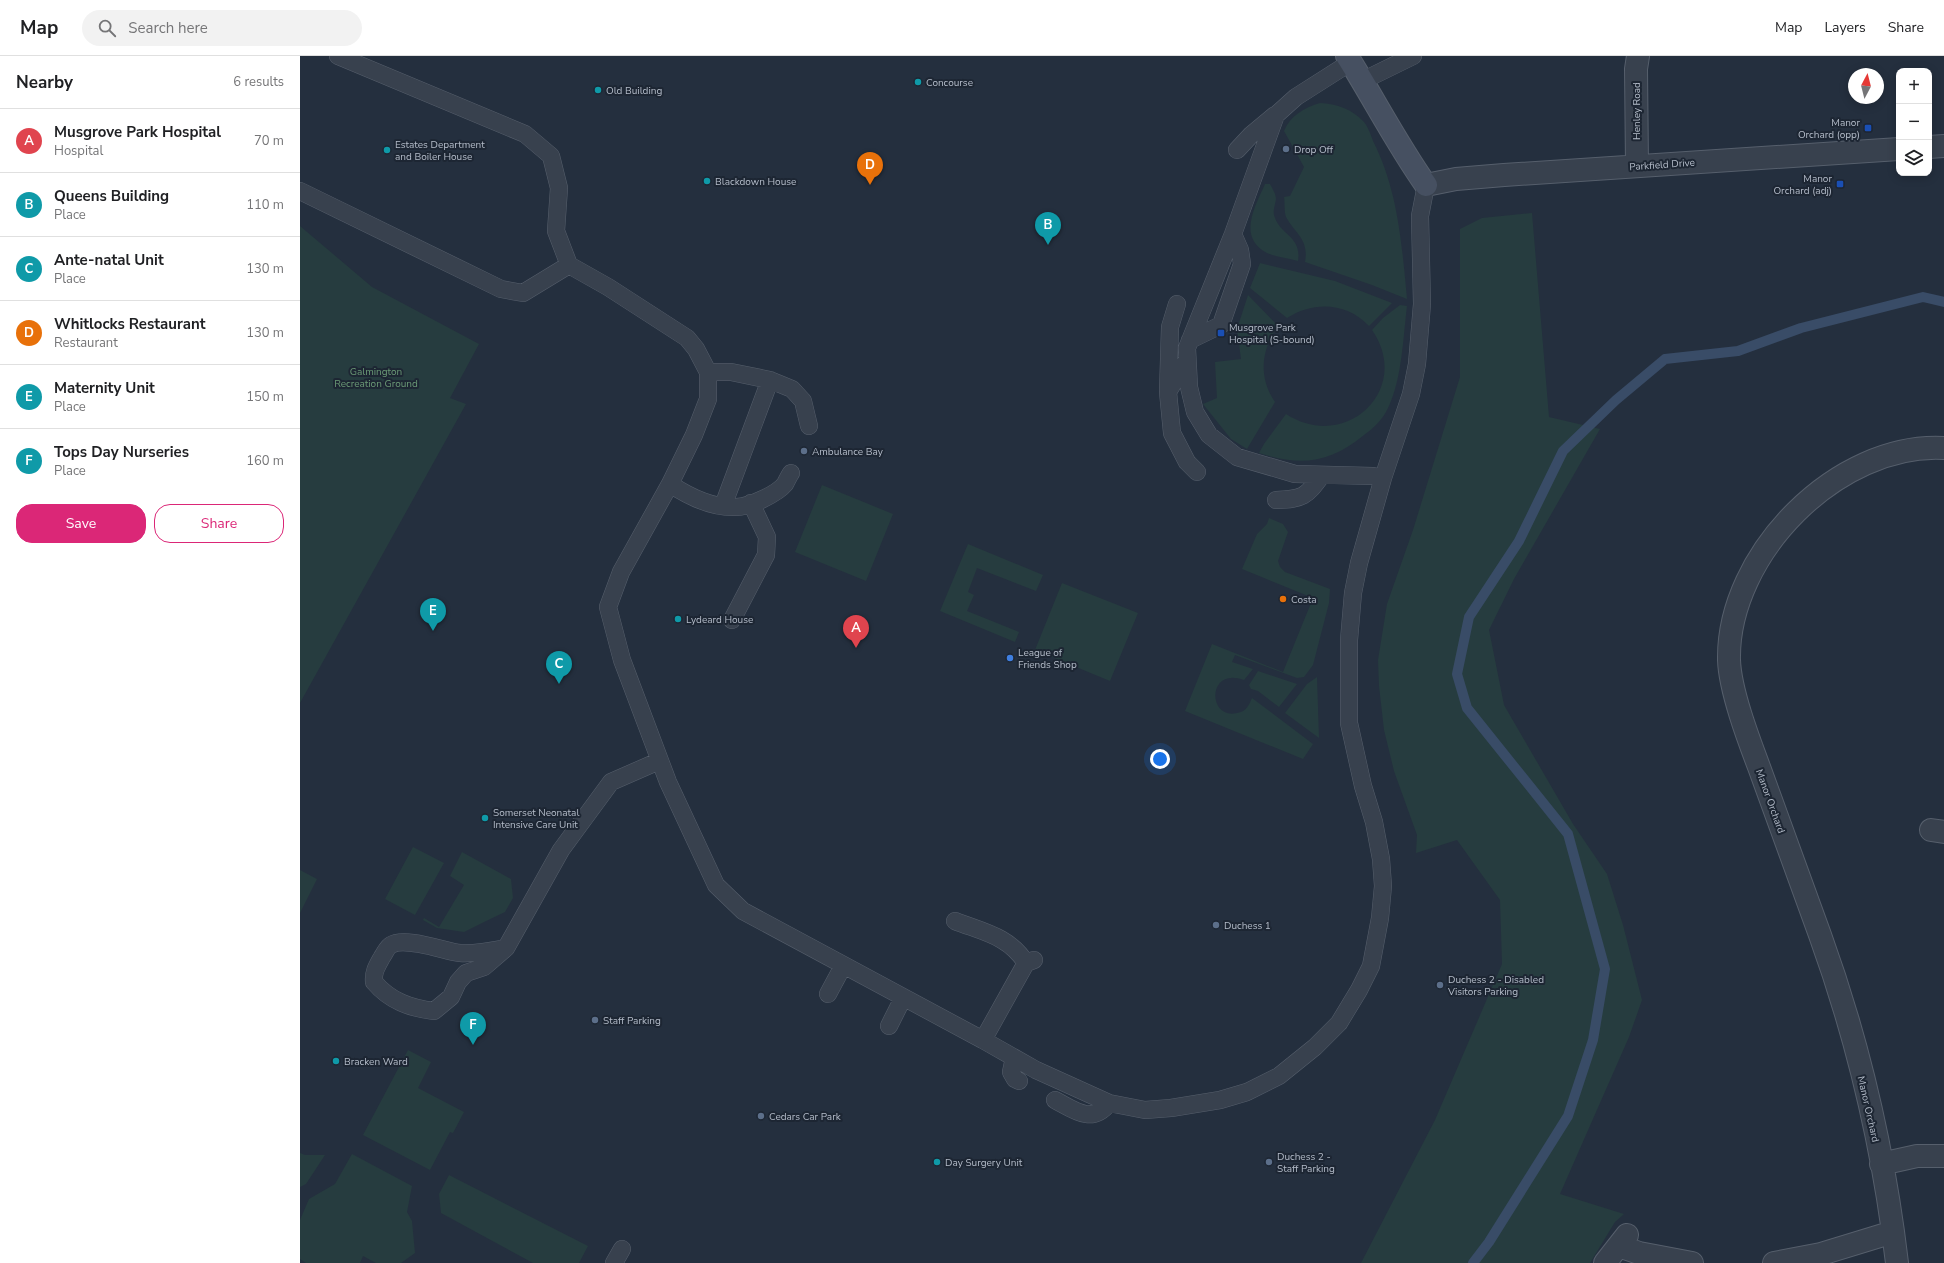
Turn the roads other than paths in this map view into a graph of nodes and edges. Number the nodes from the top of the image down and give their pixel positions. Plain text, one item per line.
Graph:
1 (338, 56) edge
2 (1413, 56) edge
3 (1638, 56) edge
4 (1349, 59) edge
5 (1362, 81) junction
6 (1276, 115) junction
7 (1944, 146) edge
8 (1932, 147) edge
9 (1896, 149) edge
10 (1237, 150) dead end
11 (1637, 166) junction
12 (1426, 185) junction
13 (300, 190) edge
14 (1232, 234) junction
15 (568, 265) junction
16 (1188, 349) junction
17 (708, 372) junction
18 (770, 380) junction
19 (1168, 392) junction
20 (809, 426) dead end
21 (1944, 448) edge
22 (1197, 472) dead end
23 (791, 473) dead end
24 (1322, 475) junction
25 (1383, 478) junction
26 (670, 484) junction
27 (1276, 500) dead end
28 (751, 503) junction
29 (724, 506) junction
30 (732, 620) dead end
31 (659, 761) junction
32 (955, 921) dead end
33 (506, 948) junction
34 (843, 966) junction
35 (828, 994) dead end
36 (903, 998) junction
37 (889, 1026) dead end
38 (983, 1040) junction
39 (1014, 1058) junction
40 (1019, 1082) dead end
41 (1055, 1100) dead end
42 (1109, 1103) junction
43 (1944, 1156) edge
44 (1882, 1164) junction
45 (1893, 1232) junction
46 (1605, 1263) edge
47 (1692, 1263) edge
48 (1774, 1263) edge
49 (1897, 1263) edge

1 - 15 lane
2 - 5 lane
3 - 11 street, Henley Road
4 - 5 street
4 - 6 lane
5 - 12 street
6 - 10 lane
6 - 14 lane
7 - 8 street
9 - 11 street, Parkfield Drive
11 - 12 street, Parkfield Drive
12 - 25 lane
13 - 15 lane
14 - 16 lane
14 - 16 lane
15 - 17 lane
16 - 19 lane
16 - 19 lane
16 - 24 lane
17 - 18 lane
17 - 26 lane
18 - 20 lane
18 - 29 lane
19 - 22 lane
21 - 44 street, Manor Orchard
23 - 28 lane
24 - 25 lane
24 - 27 lane
25 - 42 lane
26 - 29 lane
26 - 31 lane
28 - 29 lane
28 - 30 lane
31 - 33 lane
31 - 34 lane
32 - 38 lane
33 - 33 lane
34 - 35 lane
34 - 36 lane
36 - 37 lane
36 - 38 lane
38 - 39 lane
39 - 40 lane
39 - 42 lane
41 - 42 lane
43 - 44 street
44 - 45 street, Manor Orchard
45 - 48 street
45 - 49 street, Manor Orchard
46 - 47 street

